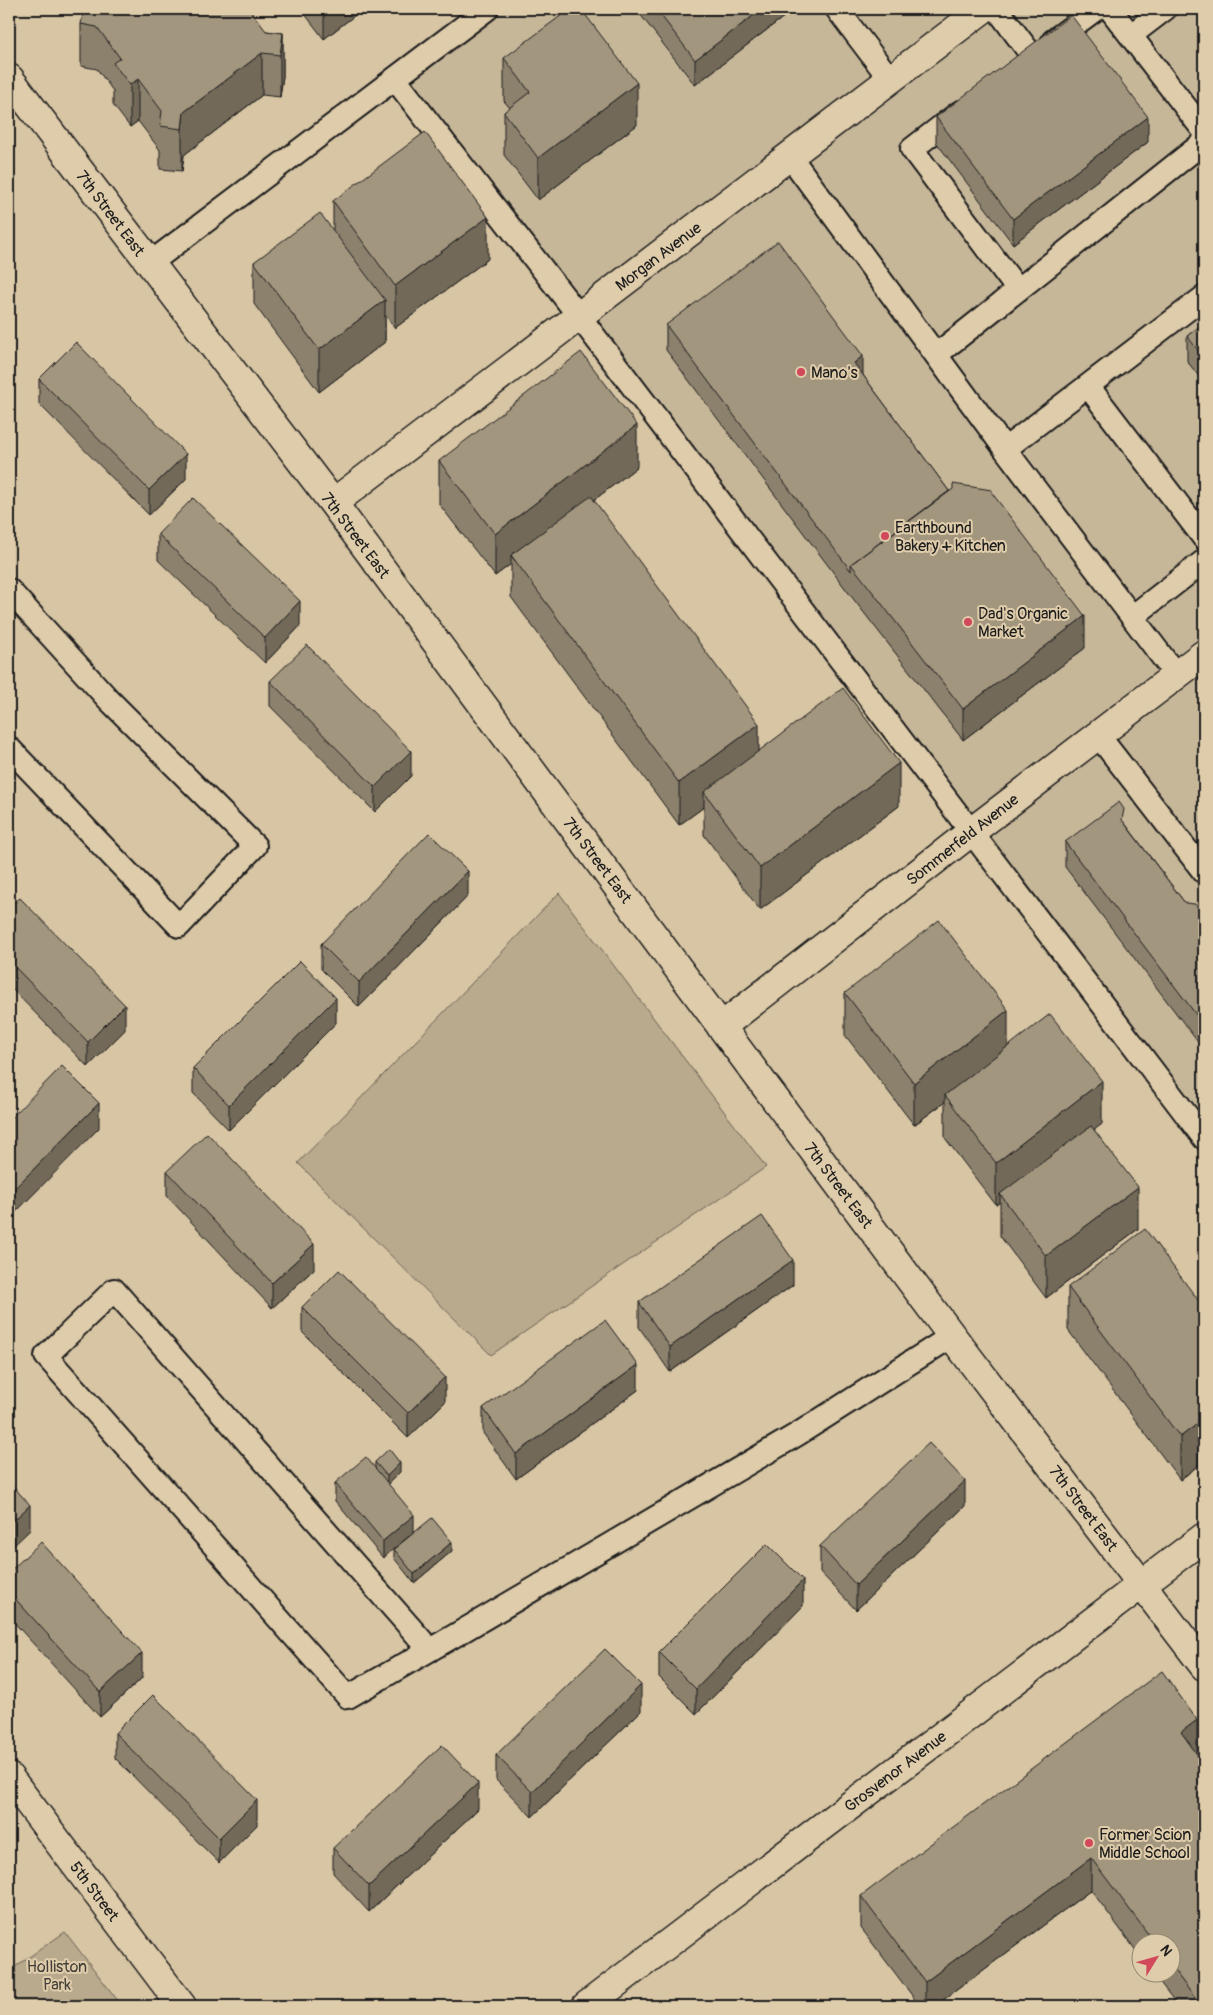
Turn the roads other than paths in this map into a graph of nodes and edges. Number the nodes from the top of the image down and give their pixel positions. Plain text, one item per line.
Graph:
1 (488, 9) edge
2 (837, 9) edge
3 (983, 9) edge
4 (997, 9) edge
5 (1096, 9) edge
6 (1110, 9) edge
7 (1165, 9) edge
8 (1130, 35) junction
9 (9, 78) edge
10 (396, 79) junction
11 (890, 79) junction
12 (980, 97) edge
13 (1204, 131) edge
14 (1204, 142) edge
15 (789, 155) junction
16 (149, 264) junction
17 (1018, 290) junction
18 (1204, 297) edge
19 (578, 316) junction
20 (936, 355) junction
21 (1088, 386) junction
22 (1005, 448) junction
23 (333, 503) junction
24 (1204, 538) edge
25 (1204, 561) edge
26 (9, 590) edge
27 (1132, 617) junction
28 (1204, 654) edge
29 (1176, 675) junction
30 (1098, 735) junction
31 (9, 748) edge
32 (972, 832) junction
33 (1204, 872) edge
34 (721, 1027) junction
35 (1204, 1138) edge
36 (952, 1336) junction
37 (1204, 1537) edge
38 (1142, 1583) junction
39 (430, 1650) junction
40 (1204, 1666) edge
41 (9, 1777) edge
42 (598, 2003) edge
43 (182, 2006) edge

1 - 10 lane
2 - 11 lane
3 - 11 street, Morgan Avenue
4 - 5 lane
6 - 8 lane
7 - 8 lane
8 - 13 lane
9 - 16 street, 7th Street East
10 - 16 lane
10 - 19 lane
11 - 15 street, Morgan Avenue
12 - 17 lane
14 - 17 lane
15 - 19 street, Morgan Avenue
15 - 20 lane
16 - 23 street, 7th Street East
17 - 20 lane
18 - 21 lane
19 - 23 street, Morgan Avenue
19 - 32 lane
20 - 22 lane
21 - 22 lane
21 - 24 lane
22 - 27 lane
23 - 34 street, 7th Street East
25 - 27 lane
26 - 31 lane
27 - 29 lane
28 - 29 street, Sommerfeld Avenue
29 - 30 street, Sommerfeld Avenue
30 - 32 street, Sommerfeld Avenue
30 - 33 lane
32 - 34 street, Sommerfeld Avenue
32 - 35 lane
34 - 36 street, 7th Street East
36 - 38 street, 7th Street East
36 - 39 lane
37 - 38 street, Grosvenor Avenue
38 - 40 street, 7th Street East
38 - 42 street, Grosvenor Avenue
39 - 39 lane
41 - 43 street, 5th Street

